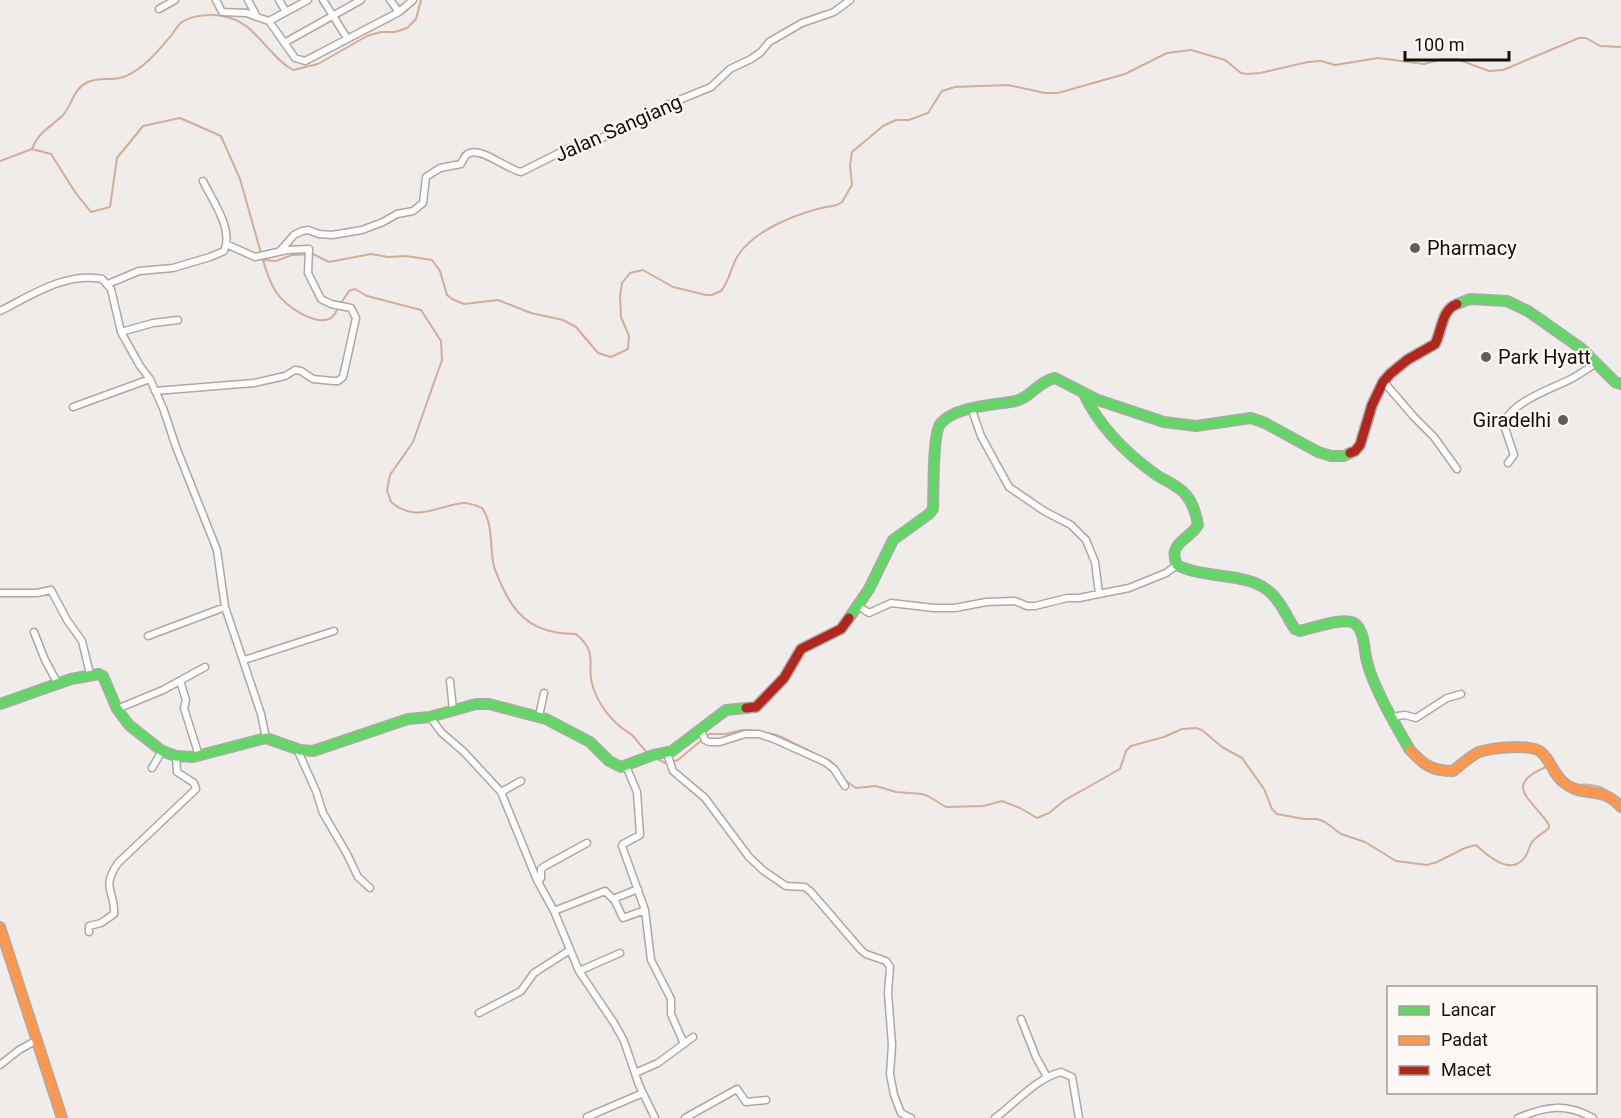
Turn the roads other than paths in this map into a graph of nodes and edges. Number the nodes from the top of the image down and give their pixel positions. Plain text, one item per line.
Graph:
1 (175, 0) edge
2 (216, 0) edge
3 (248, 0) edge
4 (279, 0) edge
5 (308, 0) edge
6 (323, 0) edge
7 (361, 0) edge
8 (390, 0) edge
9 (413, 0) edge
10 (850, 0) edge
11 (159, 9) dead end
12 (286, 12) junction
13 (399, 12) junction
14 (333, 16) junction
15 (257, 17) junction
16 (269, 21) junction
17 (347, 39) junction
18 (284, 43) junction
19 (202, 181) dead end
20 (226, 244) junction
21 (280, 251) junction
22 (108, 284) junction
23 (0, 311) edge
24 (178, 320) dead end
25 (121, 332) junction
26 (1595, 364) junction
27 (150, 379) junction
28 (1383, 381) junction
29 (1621, 384) edge
30 (155, 391) junction
31 (1084, 394) junction
32 (73, 407) dead end
33 (972, 410) junction
34 (1508, 463) dead end
35 (1457, 469) dead end
36 (1177, 565) junction
37 (0, 593) edge
38 (1099, 594) junction
39 (225, 606) junction
40 (858, 606) junction
41 (34, 632) dead end
42 (334, 632) dead end
43 (148, 636) dead end
44 (244, 660) junction
45 (205, 667) dead end
46 (90, 674) junction
47 (180, 681) junction
48 (450, 681) dead end
49 (58, 684) junction
50 (544, 693) dead end
51 (1461, 694) dead end
52 (0, 704) edge
53 (117, 710) junction
54 (453, 710) junction
55 (539, 716) junction
56 (430, 717) junction
57 (1391, 717) junction
58 (702, 734) junction
59 (266, 738) junction
60 (297, 749) junction
61 (162, 751) junction
62 (668, 755) junction
63 (176, 756) junction
64 (199, 756) junction
65 (626, 766) junction
66 (152, 768) dead end
67 (521, 781) dead end
68 (845, 786) dead end
69 (501, 792) junction
70 (1621, 807) edge
71 (587, 843) dead end
72 (538, 882) junction
73 (370, 888) dead end
74 (638, 889) junction
75 (614, 899) junction
76 (645, 910) junction
77 (555, 911) junction
78 (0, 927) edge
79 (89, 932) dead end
80 (570, 950) junction
81 (620, 953) dead end
82 (579, 971) junction
83 (479, 1012) dead end
84 (1021, 1019) dead end
85 (693, 1037) dead end
86 (37, 1040) junction
87 (684, 1044) junction
88 (0, 1065) edge
89 (634, 1073) junction
90 (1047, 1077) junction
91 (643, 1093) junction
92 (766, 1100) dead end
93 (60, 1117) edge
94 (587, 1117) edge
95 (655, 1118) edge
96 (685, 1118) edge
97 (911, 1118) edge
98 (995, 1118) edge
99 (1079, 1118) edge
100 (1518, 1118) edge
101 (1593, 1118) edge

1 - 11 street
2 - 15 street
3 - 15 street
4 - 12 street
5 - 12 street
6 - 14 street
7 - 14 street
8 - 13 street
9 - 13 street
10 - 21 street, Jalan Sangiang
12 - 16 street
13 - 17 street
14 - 17 street
14 - 18 street
15 - 16 street
16 - 18 street
17 - 18 street
19 - 20 street
20 - 21 street
20 - 22 street
21 - 30 street
22 - 23 street
22 - 25 street
24 - 25 street
25 - 27 street
26 - 28 street
26 - 29 street
26 - 34 street
27 - 30 street
27 - 32 street
28 - 31 street
28 - 35 street
30 - 39 street
31 - 33 street
31 - 36 street
33 - 38 street
33 - 40 street
36 - 38 street
36 - 57 street
37 - 46 street
38 - 40 street
39 - 43 street
39 - 44 street
40 - 58 street
41 - 49 street
42 - 44 street
44 - 59 street
45 - 47 street
46 - 49 street
46 - 53 street
47 - 53 street
47 - 64 street
48 - 54 street
49 - 52 street
50 - 55 street
51 - 57 street
53 - 61 street
54 - 55 street
54 - 56 street
55 - 65 street
56 - 60 street
56 - 69 street
57 - 70 street
58 - 62 street
58 - 68 street
59 - 60 street
59 - 64 street
60 - 73 street
61 - 63 street
61 - 66 street
62 - 65 street
62 - 97 street
63 - 64 street
63 - 79 street
65 - 74 street
67 - 69 street
69 - 72 street
71 - 72 street
72 - 77 street
74 - 75 street
74 - 76 street
75 - 76 street
75 - 77 street
76 - 87 street
77 - 80 street
78 - 86 street
80 - 82 street
80 - 83 street
81 - 82 street
82 - 89 street
84 - 90 street
85 - 87 street
86 - 88 street
86 - 93 street
87 - 89 street
89 - 91 street
90 - 98 street
90 - 99 street
91 - 94 street
91 - 95 street
92 - 96 street
100 - 101 street

